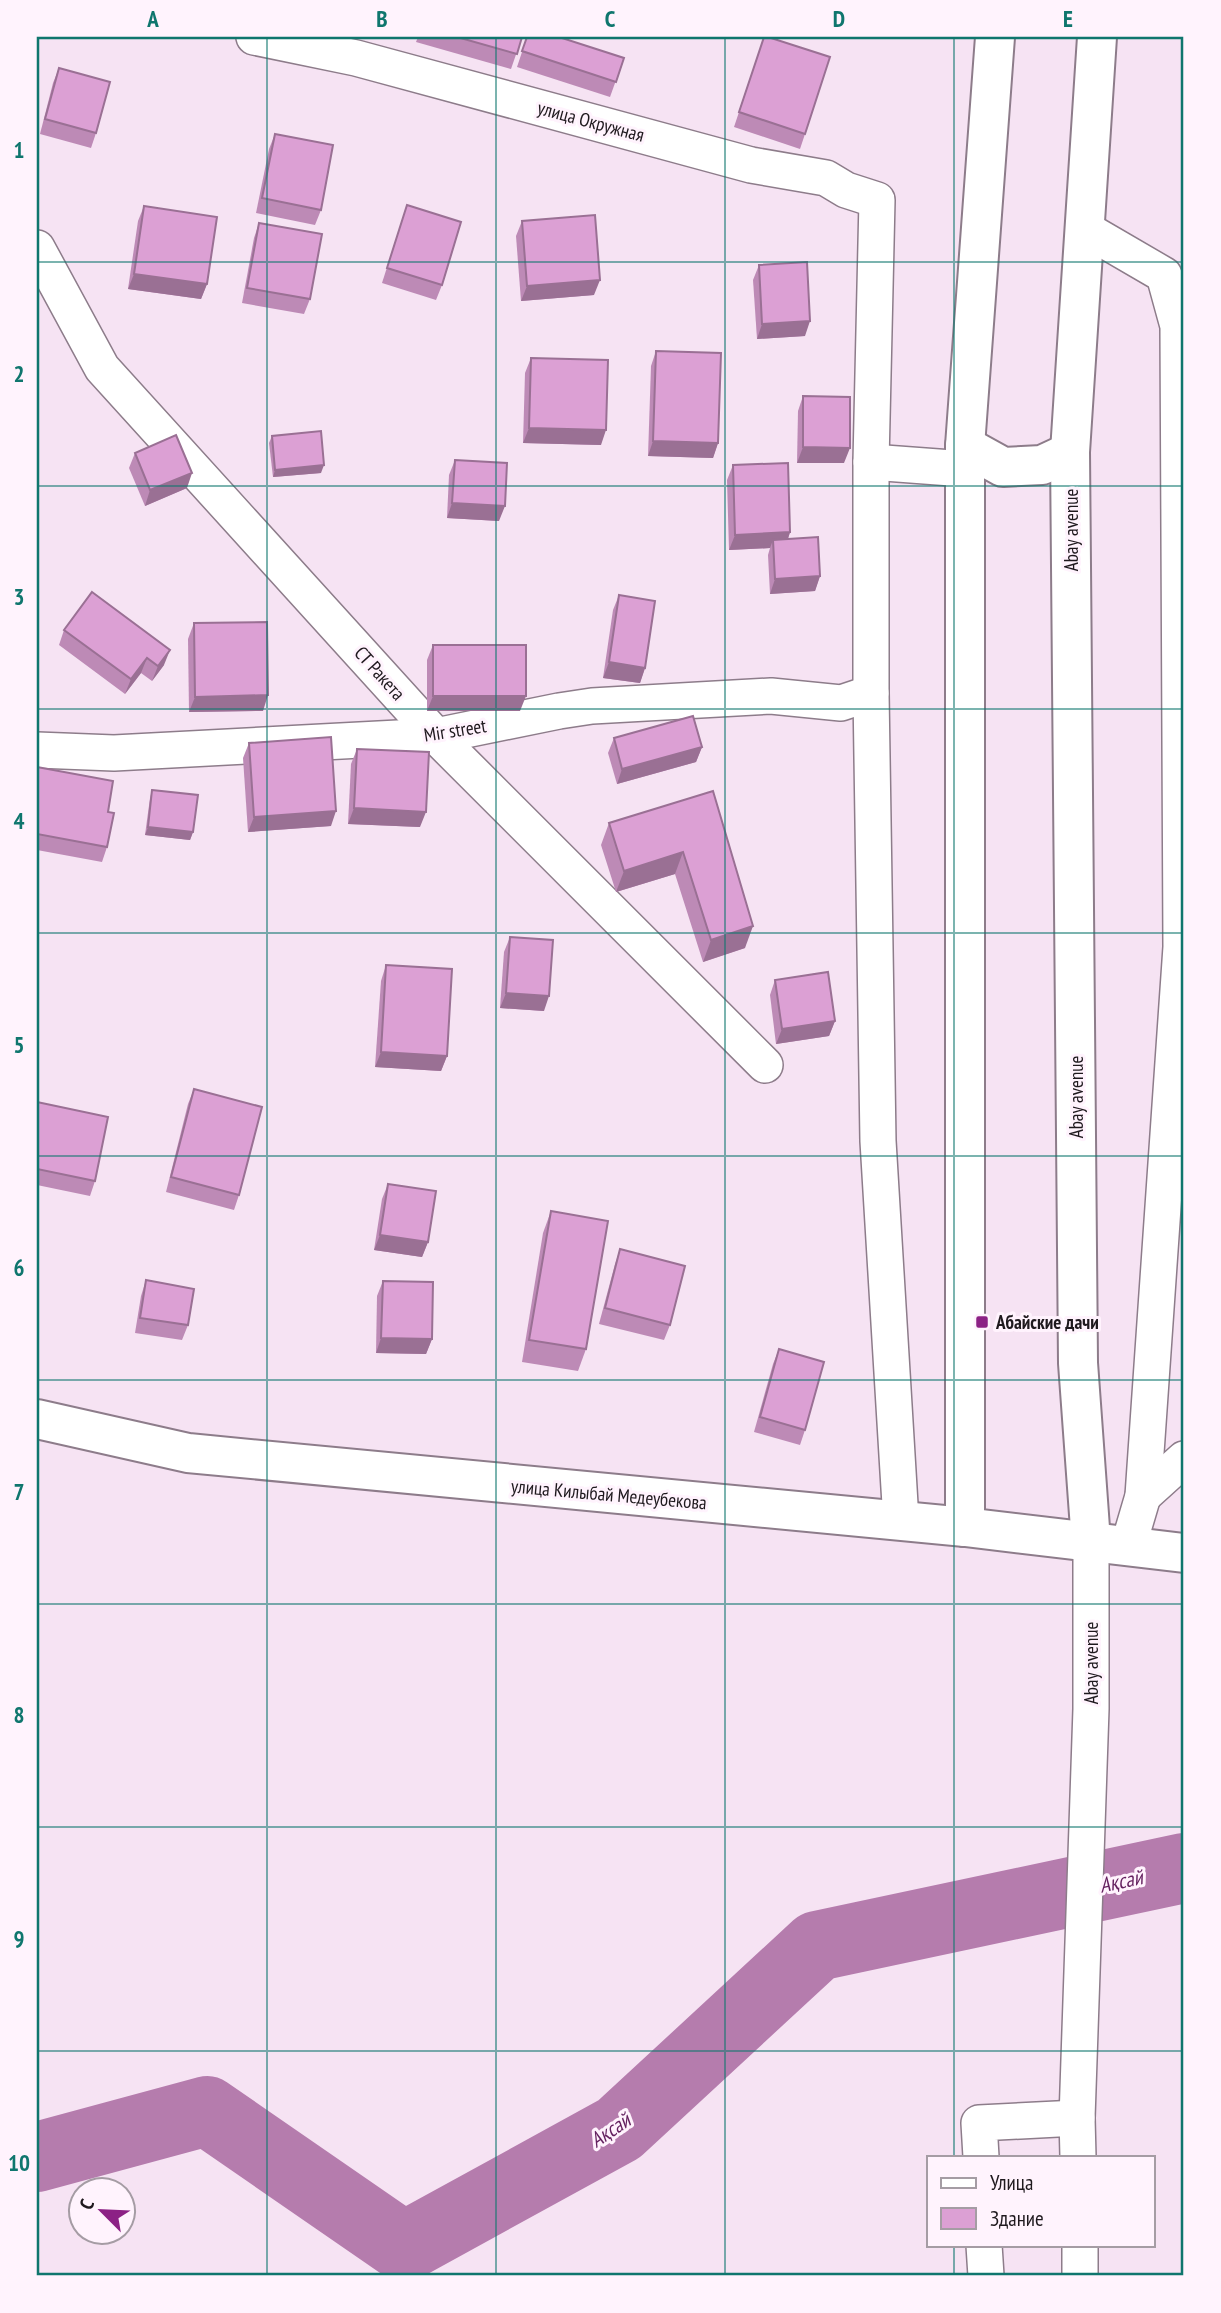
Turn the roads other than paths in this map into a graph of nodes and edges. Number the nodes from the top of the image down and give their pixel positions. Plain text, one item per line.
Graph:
1 (254, 37) edge
2 (995, 37) edge
3 (1097, 37) edge
4 (373, 53) edge
5 (1085, 229) junction
6 (37, 248) edge
7 (1070, 452) junction
8 (965, 458) junction
9 (871, 462) junction
10 (871, 694) junction
11 (436, 736) junction
12 (37, 750) edge
13 (765, 1065) dead end
14 (37, 1419) edge
15 (1184, 1459) edge
16 (1143, 1496) junction
17 (901, 1521) junction
18 (965, 1527) junction
19 (1110, 1545) junction
20 (1184, 1553) edge
21 (1077, 2118) junction
22 (981, 2156) edge
23 (1077, 2156) edge
24 (985, 2246) edge
25 (1080, 2246) edge
26 (986, 2276) edge
27 (1080, 2276) edge

1 - 4 street, улица Окружная
2 - 8 main road
3 - 5 main road, Abay avenue
4 - 9 street, улица Окружная
5 - 7 main road, Abay avenue
5 - 16 street
6 - 11 street, СТ Ракета
7 - 8 main road
7 - 19 main road, Abay avenue
8 - 9 street
8 - 18 main road
9 - 10 street
10 - 11 street, Mir street
10 - 17 street
11 - 12 street, Mir street
11 - 13 street, СТ Ракета
14 - 17 main road, улица Килыбай Медеубекова
15 - 16 street
16 - 19 street
17 - 18 main road, улица Килыбай Медеубекова
18 - 19 main road, улица Килыбай Медеубекова
19 - 20 main road, улица Килыбай Медеубекова
19 - 21 street, Abay avenue
21 - 22 street
21 - 23 street, Abay avenue
24 - 26 street
25 - 27 street

